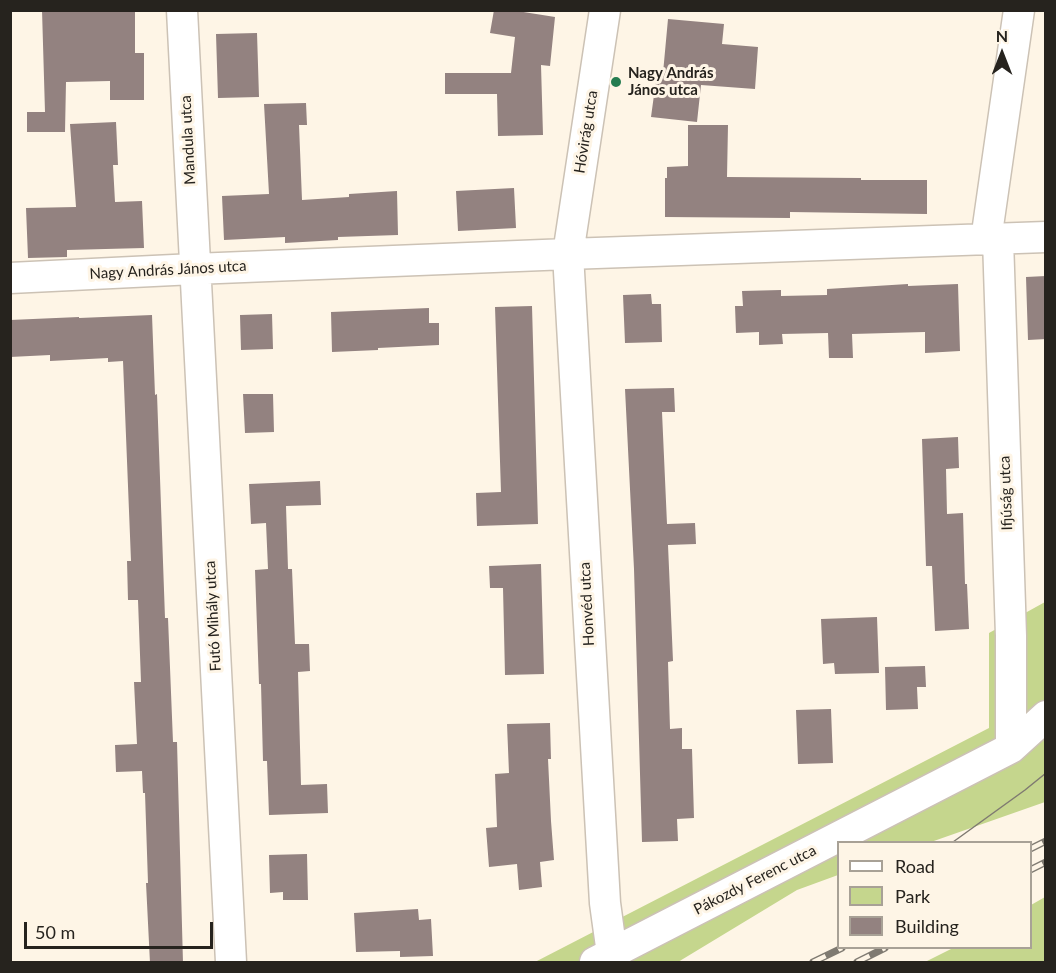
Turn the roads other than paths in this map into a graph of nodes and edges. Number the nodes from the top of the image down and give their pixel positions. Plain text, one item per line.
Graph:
1 (182, 10) edge
2 (605, 10) edge
3 (1019, 10) edge
4 (1046, 237) edge
5 (992, 239) junction
6 (567, 254) junction
7 (194, 269) junction
8 (10, 278) edge
9 (1046, 716) edge
10 (1011, 748) junction
11 (603, 958) edge
12 (231, 963) edge

1 - 7 street, Mandula utca
2 - 6 street, Hóvirág utca
3 - 5 street, Ifjúság utca
4 - 5 street, Nagy András János utca
5 - 6 street, Nagy András János utca
5 - 10 street, Ifjúság utca
6 - 7 street, Nagy András János utca
6 - 11 street, Honvéd utca
7 - 8 street, Nagy András János utca
7 - 12 street, Futó Mihály utca
9 - 10 street, Pákozdy Ferenc utca
10 - 11 street, Pákozdy Ferenc utca

